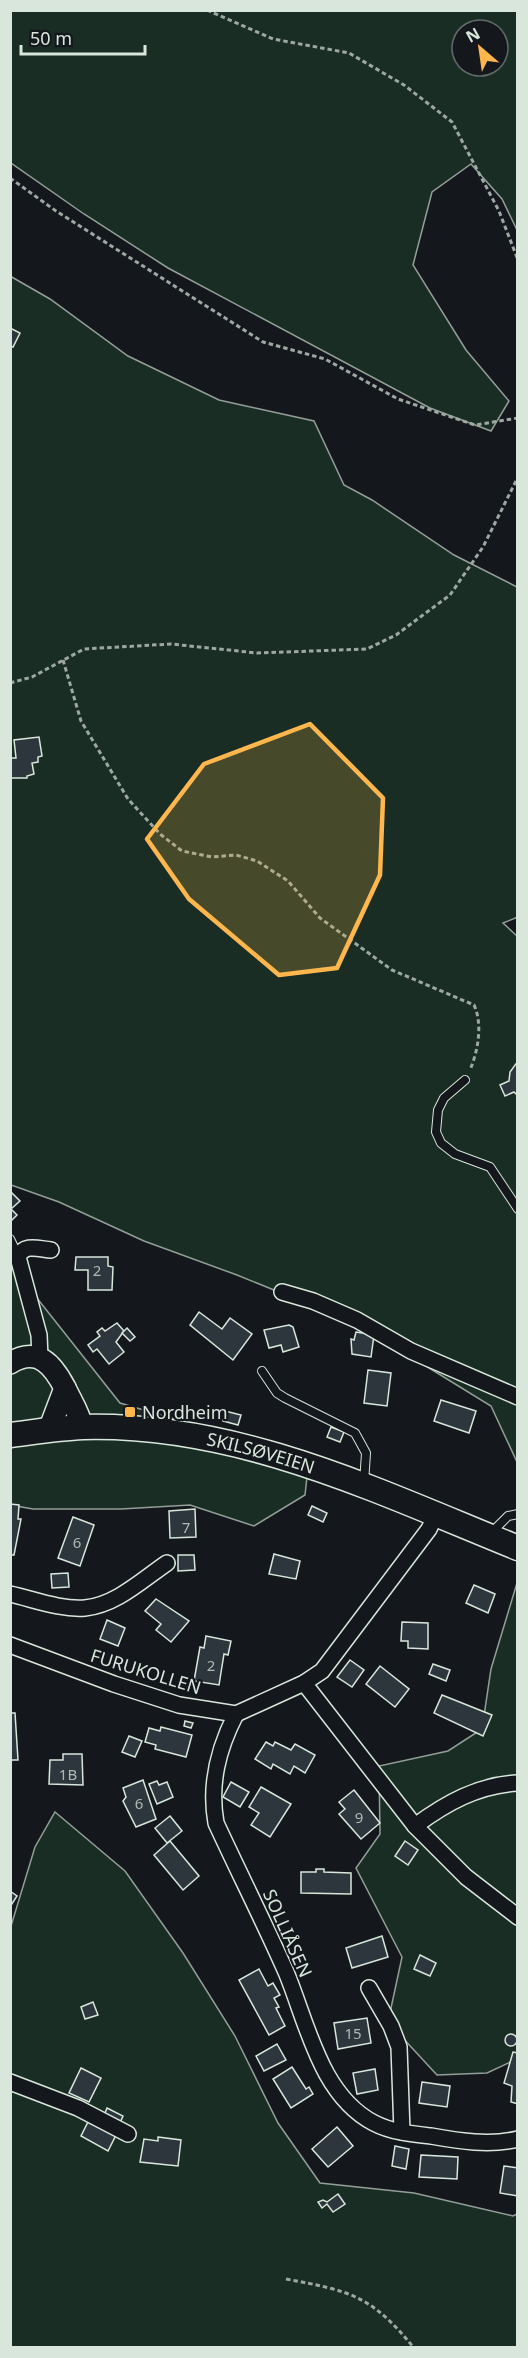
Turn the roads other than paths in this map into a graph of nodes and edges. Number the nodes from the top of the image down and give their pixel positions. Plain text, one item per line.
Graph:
1 (465, 1080) road end
2 (518, 1209) edge
3 (10, 1239) edge
4 (51, 1250) dead end
5 (18, 1257) junction
6 (282, 1292) dead end
7 (40, 1358) junction
8 (10, 1363) edge
9 (262, 1371) dead end
10 (65, 1388) junction
11 (518, 1397) edge
12 (82, 1427) junction
13 (49, 1430) junction
14 (10, 1435) edge
15 (363, 1485) junction
16 (518, 1514) edge
17 (436, 1515) junction
18 (488, 1536) junction
19 (518, 1548) edge
20 (167, 1563) dead end
21 (10, 1594) edge
22 (10, 1646) edge
23 (304, 1683) junction
24 (236, 1714) junction
25 (518, 1784) edge
26 (415, 1826) junction
27 (518, 1917) edge
28 (369, 1988) dead end
29 (10, 2082) edge
30 (402, 2132) junction
31 (128, 2134) dead end
32 (518, 2139) edge

1 - 2 lane
3 - 5 lane
4 - 5 street
5 - 7 street
6 - 11 street
7 - 8 main road
7 - 10 main road
9 - 15 lane
10 - 12 main road
10 - 13 main road
12 - 13 main road, SKILSØVEIEN
12 - 15 main road, SKILSØVEIEN
13 - 14 main road, SKILSØVEIEN
15 - 17 main road, SKILSØVEIEN
16 - 18 lane
17 - 18 main road, SKILSØVEIEN
17 - 23 street
18 - 19 main road, SKILSØVEIEN
20 - 21 street
22 - 24 street, FURUKOLLEN
23 - 24 street
23 - 26 street
24 - 30 street, SOLLIÅSEN
25 - 26 street
26 - 27 street
28 - 30 street
29 - 31 street
30 - 32 street, SOLLIÅSEN

